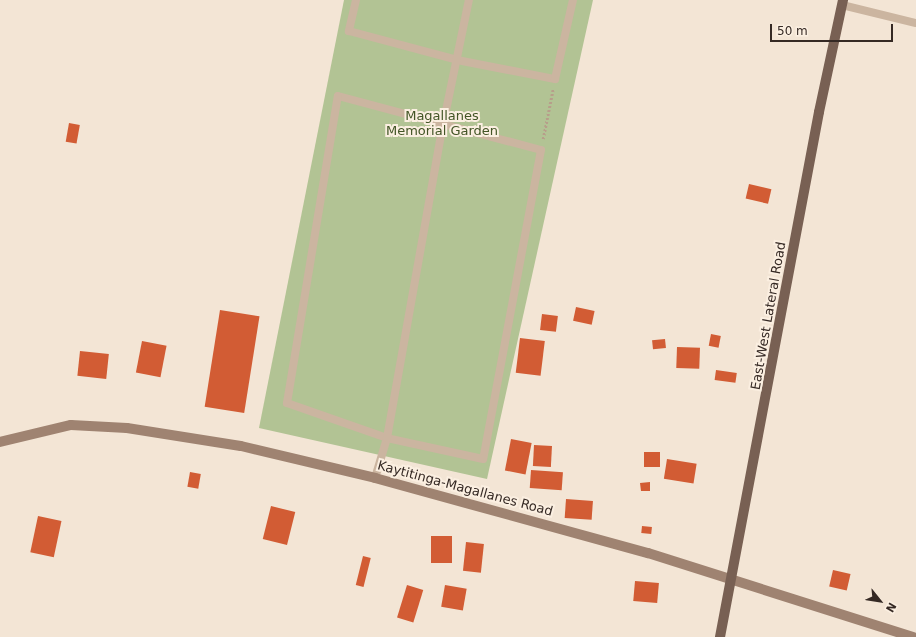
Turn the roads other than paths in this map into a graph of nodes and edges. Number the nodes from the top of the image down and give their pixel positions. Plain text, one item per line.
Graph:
1 (356, 0) edge
2 (469, 0) edge
3 (573, 0) edge
4 (843, 3) edge
5 (916, 23) edge
6 (457, 60) junction
7 (443, 125) junction
8 (387, 438) junction
9 (0, 442) edge
10 (375, 478) junction
11 (733, 580) junction
12 (720, 637) edge
13 (913, 637) edge

1 - 6 lane
2 - 6 lane
3 - 6 lane
4 - 5 lane
4 - 11 main road, East-West Lateral Road
6 - 7 lane
7 - 8 lane
7 - 8 lane
7 - 8 lane
8 - 10 lane
9 - 10 main road, Kaytitinga-Magallanes Road
10 - 11 main road, Kaytitinga-Magallanes Road
11 - 12 main road, East-West Lateral Road
11 - 13 main road, Kaytitinga-Magallanes Road

